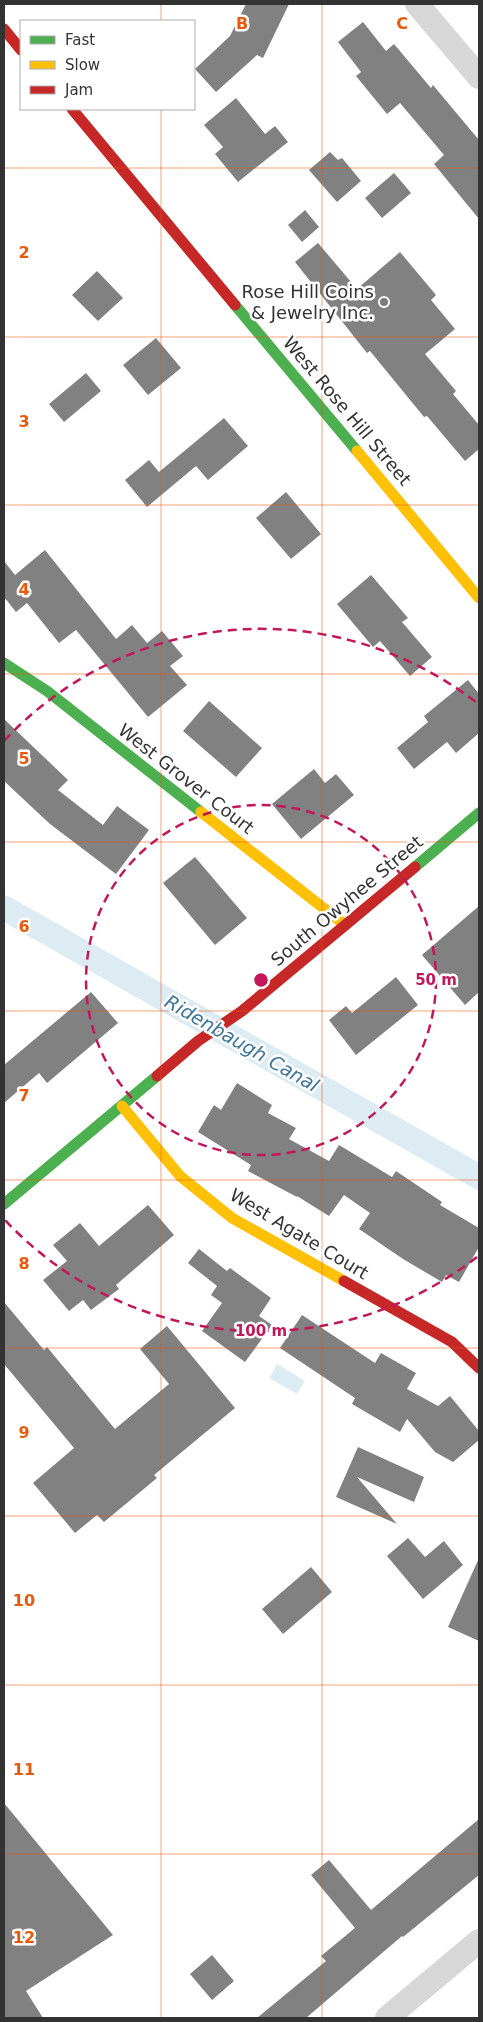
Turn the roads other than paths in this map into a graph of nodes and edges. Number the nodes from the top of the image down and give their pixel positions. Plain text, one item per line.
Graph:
1 (417, 4) edge
2 (4, 29) edge
3 (20, 49) edge
4 (476, 67) edge
5 (73, 110) edge
6 (479, 598) edge
7 (4, 663) edge
8 (479, 813) edge
9 (345, 925) junction
10 (122, 1106) junction
11 (4, 1204) edge
12 (479, 1368) edge
13 (479, 1941) edge
14 (387, 2018) edge

1 - 4 street
2 - 3 street
5 - 6 street, West Rose Hill Street
7 - 9 street, West Grover Court
8 - 9 street, South Owyhee Street
9 - 10 street, South Owyhee Street
10 - 11 street, South Owyhee Street
10 - 12 street, West Agate Court
13 - 14 street

